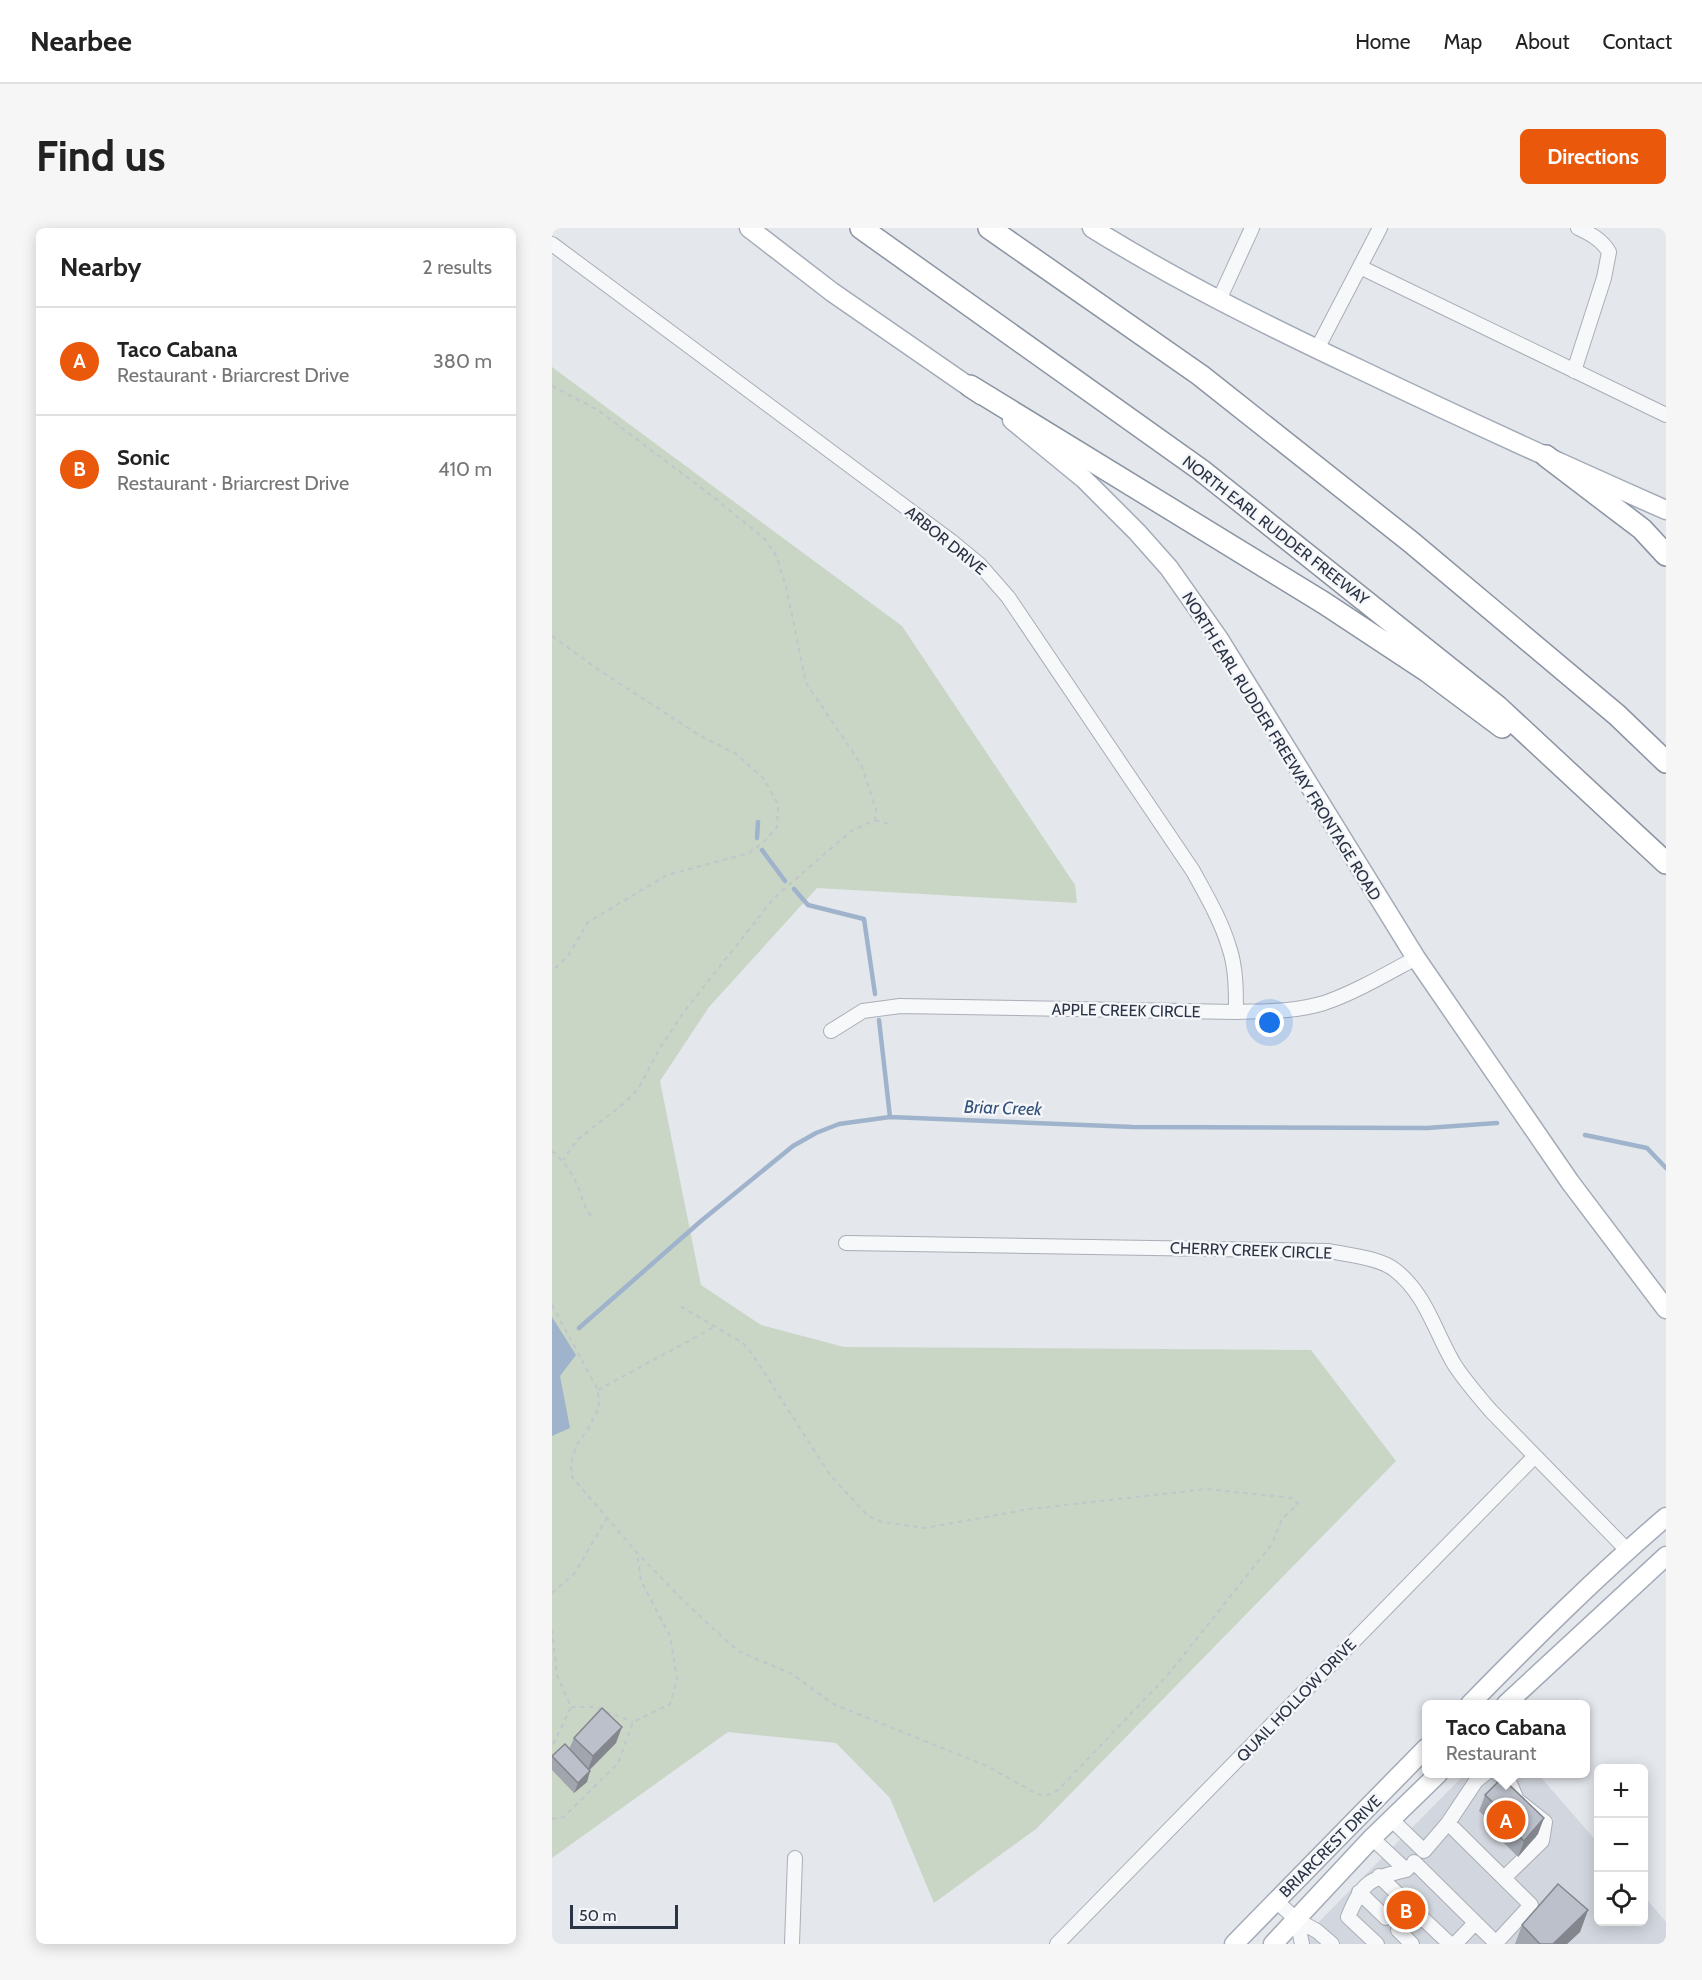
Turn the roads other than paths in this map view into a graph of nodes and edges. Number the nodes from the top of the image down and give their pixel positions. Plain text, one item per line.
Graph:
1 (749, 228) edge
2 (861, 228) edge
3 (989, 228) edge
4 (1092, 228) edge
5 (1252, 228) edge
6 (1380, 228) edge
7 (1578, 228) edge
8 (552, 244) edge
9 (1360, 267) junction
10 (1219, 300) junction
11 (1317, 349) junction
12 (1574, 371) junction
13 (970, 386) junction
14 (1666, 415) edge
15 (1546, 456) junction
16 (1666, 510) edge
17 (1666, 555) edge
18 (1666, 762) edge
19 (1601, 802) junction
20 (1666, 863) edge
21 (1416, 958) junction
22 (1236, 1011) junction
23 (831, 1031) dead end
24 (846, 1243) dead end
25 (1666, 1309) edge
26 (1536, 1456) junction
27 (1666, 1517) edge
28 (1628, 1550) junction
29 (1666, 1556) edge
30 (1474, 1700) edge
31 (1510, 1700) edge
32 (1422, 1752) edge
33 (1433, 1778) edge
34 (1479, 1778) edge
35 (1506, 1778) edge
36 (1392, 1820) junction
37 (1448, 1824) junction
38 (1372, 1838) junction
39 (1424, 1851) junction
40 (795, 1858) dead end
41 (1410, 1866) junction
42 (1379, 1876) junction
43 (1504, 1878) junction
44 (1359, 1892) junction
45 (1404, 1900) dead end
46 (1276, 1901) junction
47 (1416, 1912) dead end
48 (1386, 1918) dead end
49 (1297, 1920) junction
50 (1475, 1923) junction
51 (1398, 1930) dead end
52 (1371, 1942) edge
53 (1496, 1943) edge
54 (792, 1944) edge
55 (1057, 1944) edge
56 (1234, 1944) edge
57 (1273, 1944) edge
58 (1302, 1944) edge
59 (1332, 1944) edge
60 (1412, 1944) edge
61 (1450, 1944) edge
62 (1455, 1944) edge

1 - 13 main road, NORTH EARL RUDDER FREEWAY FRONTAGE ROAD
2 - 19 highway, NORTH EARL RUDDER FREEWAY
3 - 18 highway
4 - 10 main road
5 - 10 street
6 - 9 street
7 - 12 street
8 - 22 street, ARBOR DRIVE
9 - 11 street
9 - 12 street
10 - 11 main road
11 - 15 main road
12 - 14 street
13 - 19 highway
13 - 21 main road, NORTH EARL RUDDER FREEWAY FRONTAGE ROAD
15 - 16 main road
15 - 17 highway
19 - 20 highway, NORTH EARL RUDDER FREEWAY
21 - 22 street, APPLE CREEK CIRCLE
21 - 25 main road, NORTH EARL RUDDER FREEWAY FRONTAGE ROAD
22 - 23 street, APPLE CREEK CIRCLE
24 - 26 street, CHERRY CREEK CIRCLE
26 - 28 street, CHERRY CREEK CIRCLE
26 - 55 street, QUAIL HOLLOW DRIVE
27 - 28 main road
28 - 30 main road
29 - 31 main road
32 - 46 main road, BRIARCREST DRIVE
33 - 36 main road, BRIARCREST DRIVE
34 - 37 street
35 - 43 street
36 - 38 main road, BRIARCREST DRIVE
36 - 39 street
37 - 39 street
37 - 43 street
38 - 41 street
38 - 49 main road, BRIARCREST DRIVE
39 - 41 street
40 - 54 street
41 - 42 street
41 - 50 street
42 - 44 street
42 - 45 street
43 - 53 street
44 - 48 street
44 - 52 street
46 - 49 street
46 - 56 main road, BRIARCREST DRIVE
47 - 61 street
49 - 57 main road, BRIARCREST DRIVE
49 - 58 street
49 - 59 street
50 - 53 street
50 - 62 street
51 - 60 street

